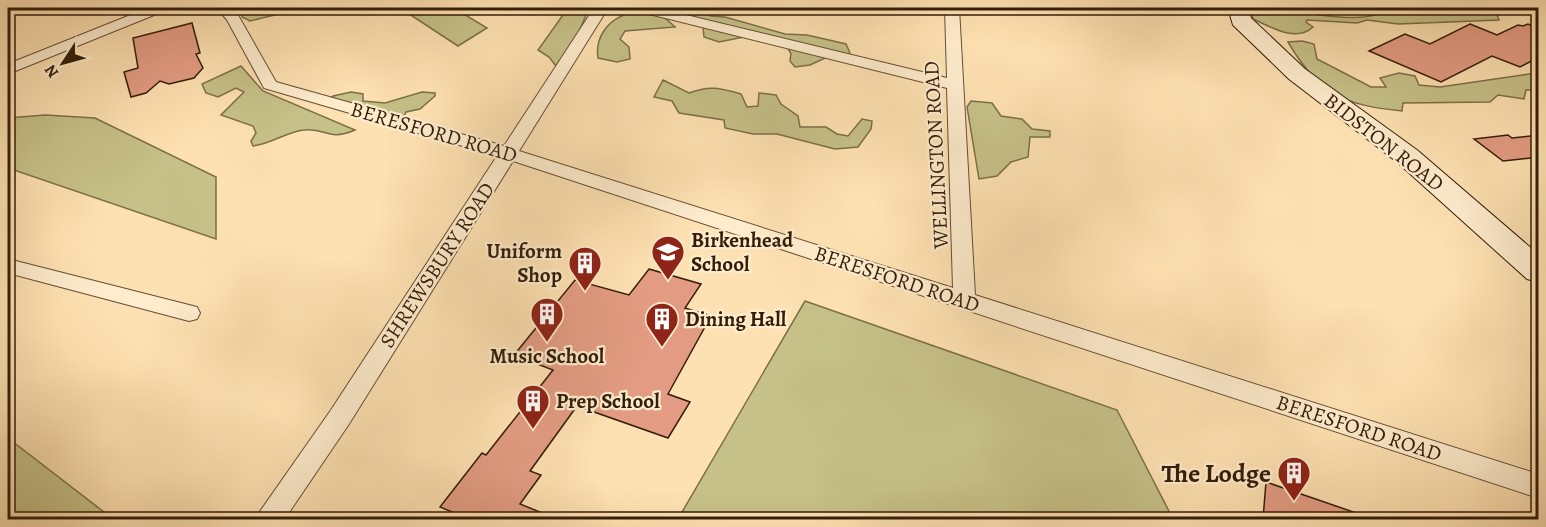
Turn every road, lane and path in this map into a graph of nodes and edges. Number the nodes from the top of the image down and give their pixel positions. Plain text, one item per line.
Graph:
1 (159, 8) edge
2 (224, 8) edge
3 (602, 8) edge
4 (642, 8) edge
5 (952, 8) edge
6 (1238, 8) edge
7 (8, 69) edge
8 (956, 85) junction
9 (508, 153) junction
10 (8, 266) edge
11 (1539, 271) edge
12 (964, 301) junction
13 (189, 313) dead end
14 (1539, 486) edge
15 (268, 519) edge

1 - 7 street
2 - 9 street, BERESFORD ROAD
3 - 9 street, SHREWSBURY ROAD
4 - 8 street
5 - 8 street, WELLINGTON ROAD
6 - 11 main road, BIDSTON ROAD
8 - 12 street, WELLINGTON ROAD
9 - 12 street, BERESFORD ROAD
9 - 15 street, SHREWSBURY ROAD
10 - 13 street
12 - 14 street, BERESFORD ROAD

